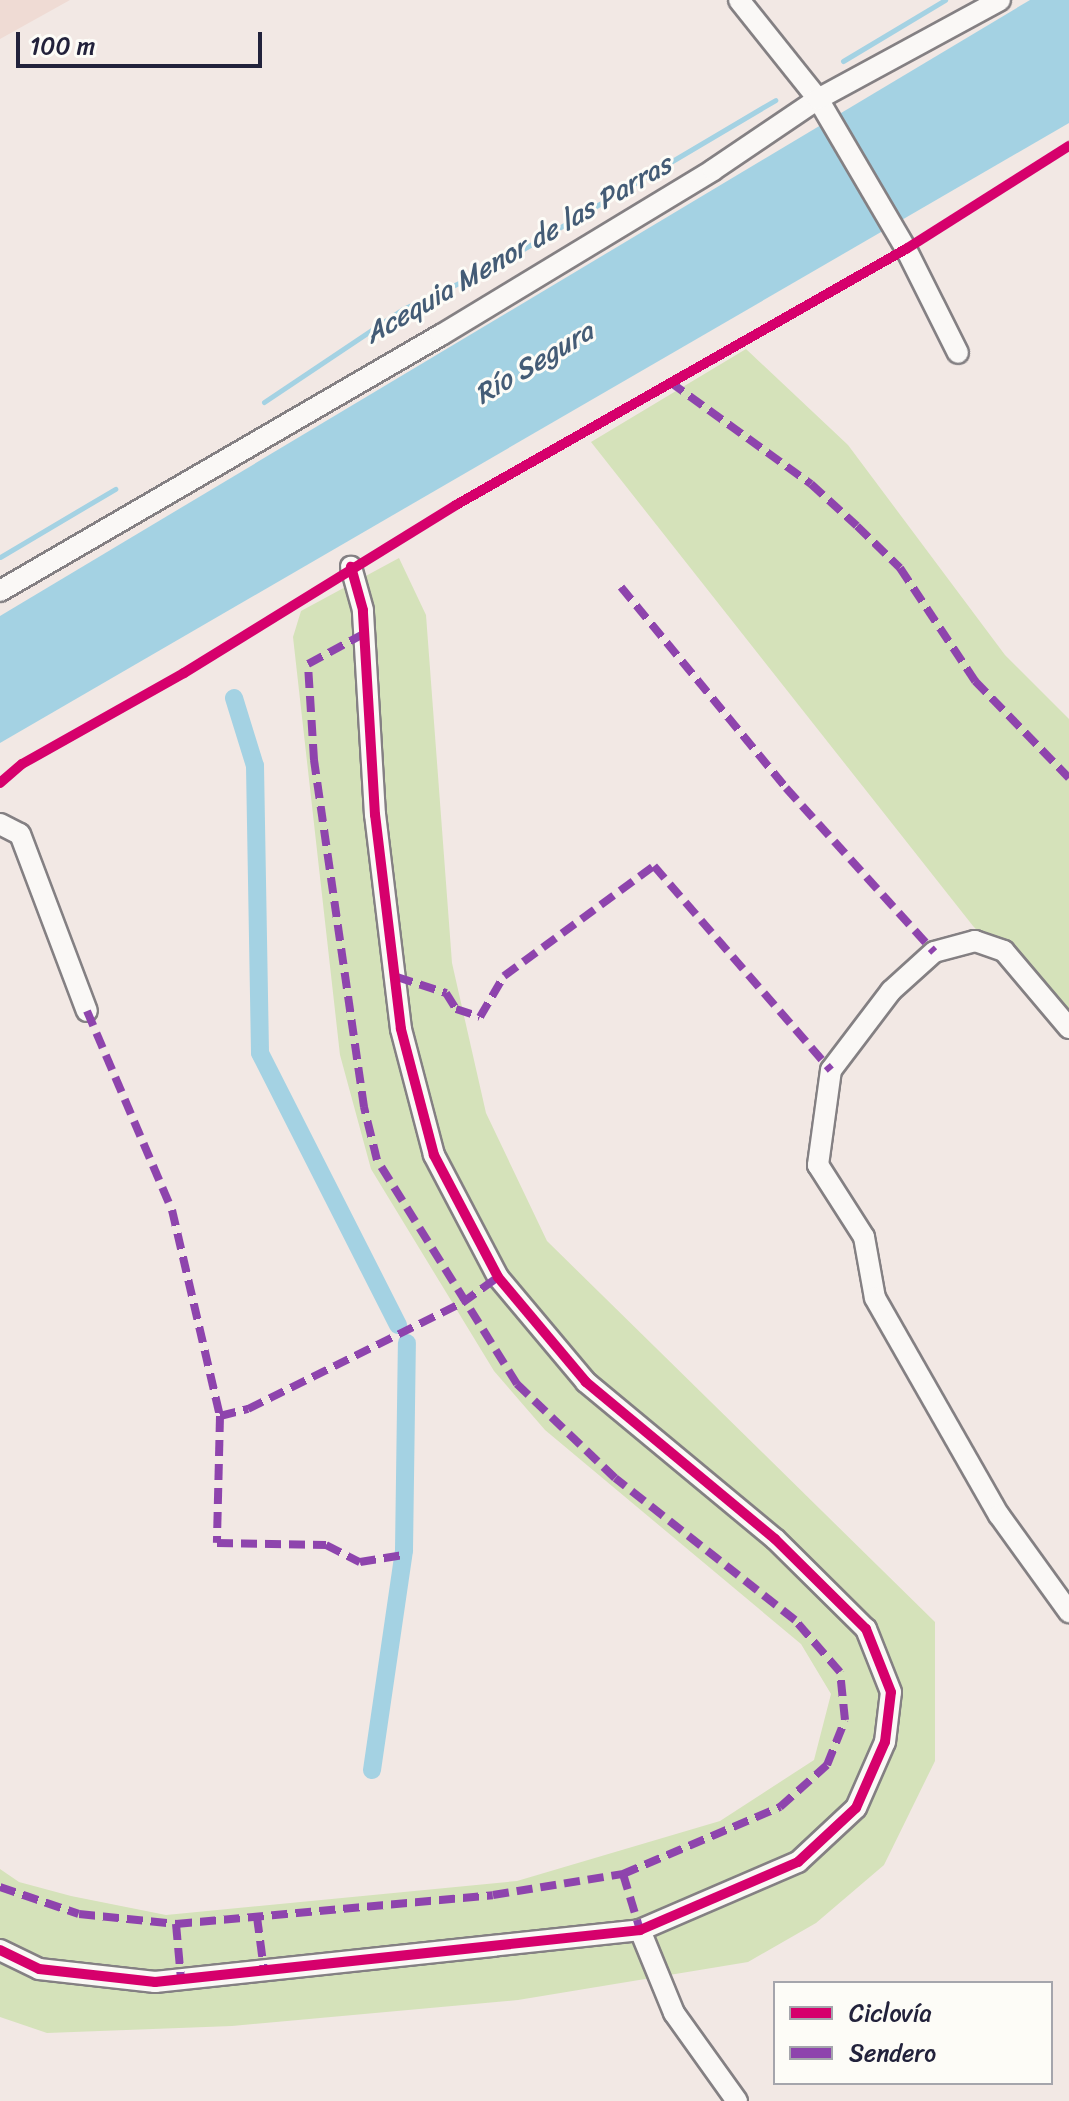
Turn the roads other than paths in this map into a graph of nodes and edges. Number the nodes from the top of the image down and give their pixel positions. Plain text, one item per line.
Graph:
1 (739, 0) edge
2 (1000, 0) edge
3 (818, 99) junction
4 (958, 353) dead end
5 (351, 567) dead end
6 (0, 591) edge
7 (0, 824) edge
8 (87, 1011) dead end
9 (1069, 1028) edge
10 (1069, 1612) edge
11 (640, 1930) junction
12 (0, 1950) edge
13 (737, 2101) edge

1 - 3 street
2 - 3 street
3 - 4 street
3 - 6 street
5 - 11 street
7 - 8 street
9 - 10 street
11 - 12 street
11 - 13 street

